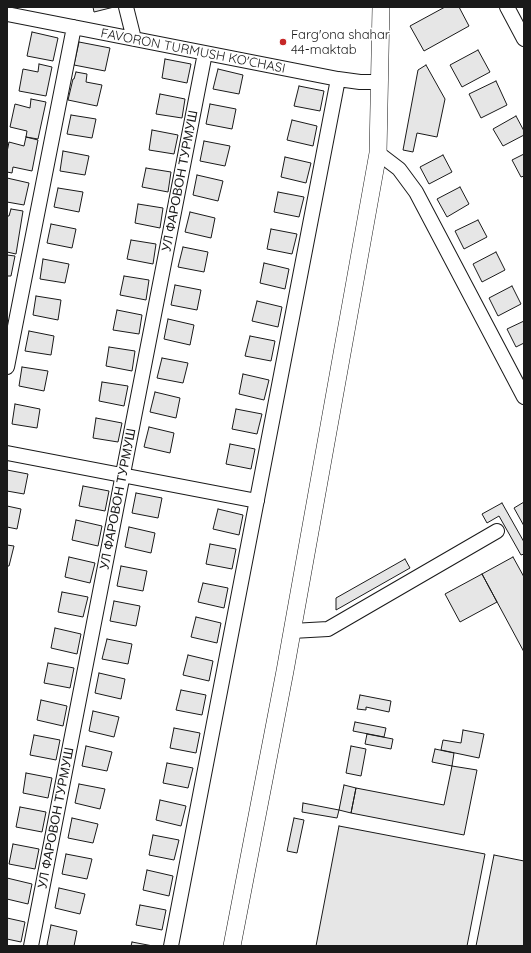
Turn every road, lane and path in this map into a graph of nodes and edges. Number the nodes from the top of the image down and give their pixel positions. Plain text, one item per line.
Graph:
1 (126, 7) edge
2 (381, 7) edge
3 (507, 7) edge
4 (10, 12) edge
5 (74, 27) junction
6 (134, 39) junction
7 (524, 39) edge
8 (205, 53) junction
9 (338, 79) junction
10 (380, 82) junction
11 (378, 153) junction
12 (7, 366) edge
13 (524, 397) edge
14 (7, 453) edge
15 (123, 476) junction
16 (257, 501) junction
17 (497, 531) dead end
18 (292, 632) junction
19 (32, 946) edge
20 (171, 946) edge
21 (232, 946) edge

1 - 6 street
2 - 10 main road
3 - 7 street
4 - 5 street, FAVORON TURMUSH KO'CHASI
5 - 6 street, FAVORON TURMUSH KO'CHASI
5 - 12 street
6 - 8 street, FAVORON TURMUSH KO'CHASI
8 - 9 street, FAVORON TURMUSH KO'CHASI
8 - 15 street, УЛ ФАРОВОН ТУРМУШ
9 - 10 street, FAVORON TURMUSH KO'CHASI
9 - 16 street
10 - 11 main road
11 - 13 street
11 - 18 main road
14 - 15 street
15 - 16 street
15 - 19 street, УЛ ФАРОВОН ТУРМУШ
16 - 20 street
17 - 18 street
18 - 21 main road

